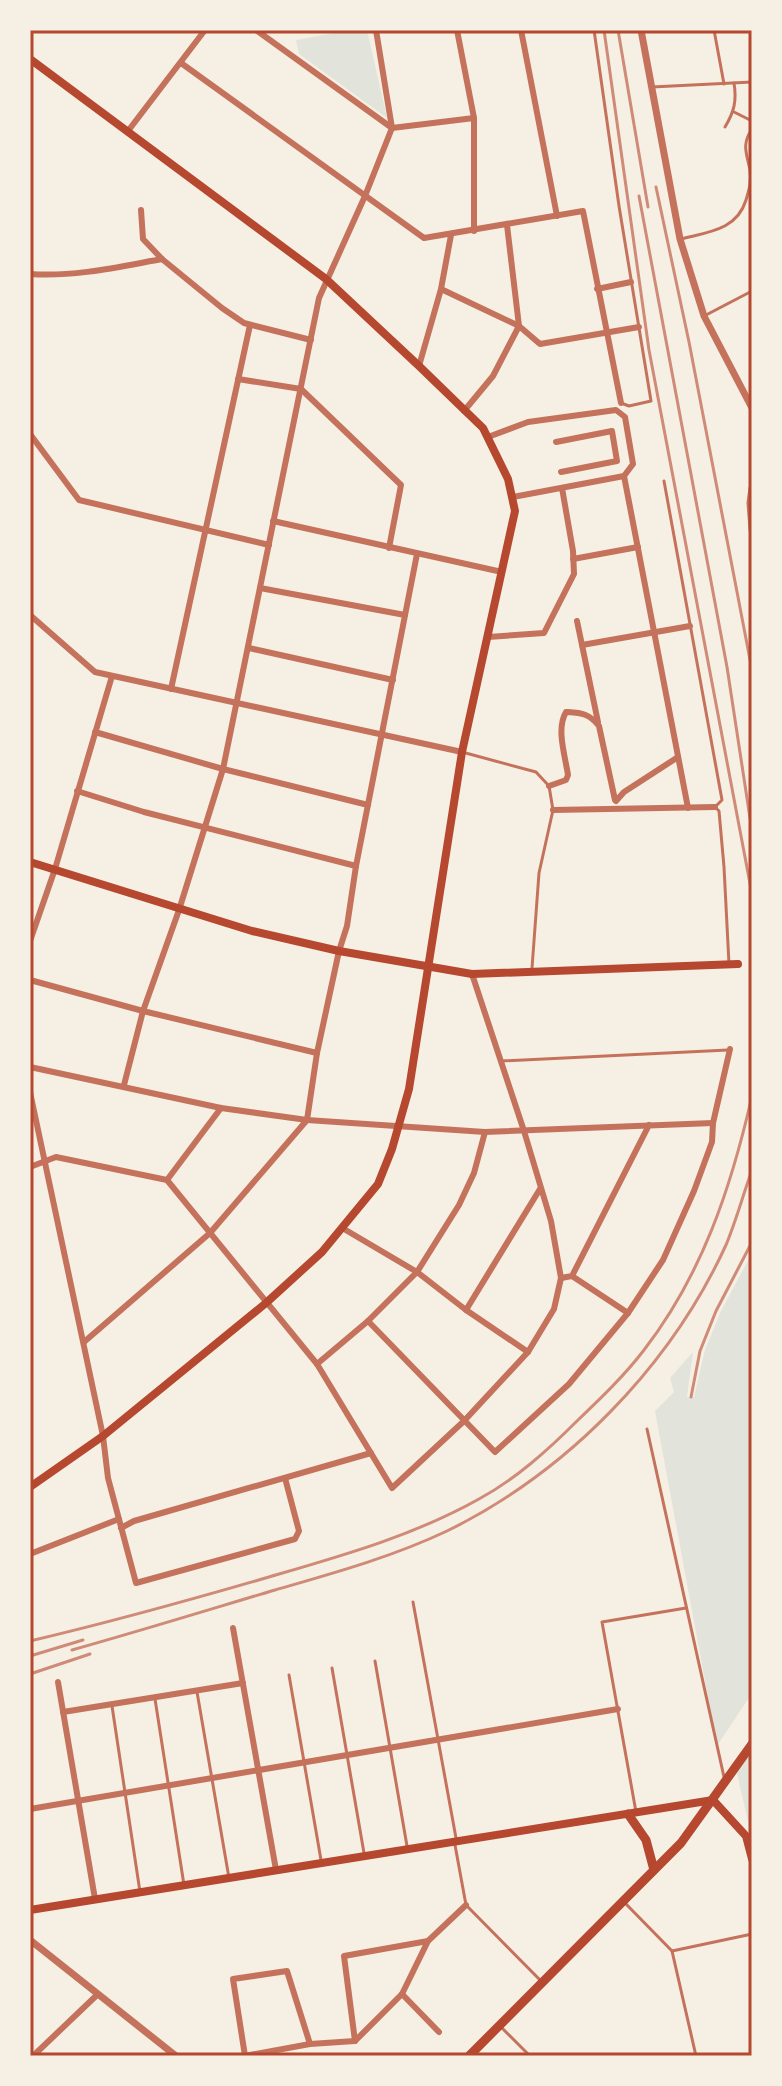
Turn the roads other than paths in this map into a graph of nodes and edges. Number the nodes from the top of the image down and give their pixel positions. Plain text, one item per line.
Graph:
1 (205, 30) edge
2 (256, 30) edge
3 (376, 30) edge
4 (457, 30) edge
5 (521, 30) edge
6 (594, 30) edge
7 (641, 30) edge
8 (714, 30) edge
9 (30, 59) edge
10 (181, 63) junction
11 (752, 82) edge
12 (734, 83) junction
13 (724, 84) junction
14 (652, 87) junction
15 (734, 112) junction
16 (474, 118) junction
17 (752, 121) edge
18 (725, 127) dead end
19 (392, 128) junction
20 (752, 129) edge
21 (128, 131) junction
22 (750, 188) edge
23 (365, 196) junction
24 (141, 210) dead end
25 (557, 216) junction
26 (507, 225) junction
27 (474, 231) junction
28 (451, 235) junction
29 (680, 239) junction
30 (162, 259) junction
31 (30, 274) edge
32 (326, 279) junction
33 (631, 282) junction
34 (441, 289) junction
35 (597, 289) junction
36 (752, 291) edge
37 (704, 316) junction
38 (250, 325) junction
39 (519, 326) junction
40 (639, 327) junction
41 (606, 332) junction
42 (311, 340) junction
43 (419, 366) junction
44 (238, 379) junction
45 (301, 389) junction
46 (621, 403) joint
47 (752, 408) edge
48 (464, 411) junction
49 (603, 413) junction
50 (607, 432) junction
51 (30, 434) edge
52 (488, 437) junction
53 (556, 442) dead end
54 (589, 466) junction
55 (561, 472) dead end
56 (624, 476) junction
57 (664, 481) dead end
58 (578, 484) junction
59 (562, 488) junction
60 (752, 488) edge
61 (513, 497) junction
62 (273, 521) junction
63 (752, 529) edge
64 (205, 531) junction
65 (269, 545) junction
66 (638, 547) junction
67 (389, 548) junction
68 (417, 554) junction
69 (573, 559) junction
70 (502, 572) junction
71 (260, 588) junction
72 (30, 615) edge
73 (405, 615) junction
74 (577, 621) dead end
75 (690, 626) junction
76 (655, 633) junction
77 (488, 637) junction
78 (582, 645) junction
79 (249, 648) junction
80 (112, 676) junction
81 (393, 680) junction
82 (171, 689) junction
83 (238, 705) junction
84 (599, 726) junction
85 (95, 732) junction
86 (382, 734) junction
87 (462, 752) junction
88 (678, 757) junction
89 (223, 769) junction
90 (549, 786) junction
91 (77, 791) junction
92 (615, 800) junction
93 (368, 805) junction
94 (715, 807) junction
95 (688, 808) junction
96 (617, 809) junction
97 (553, 810) junction
98 (206, 827) junction
99 (30, 862) edge
100 (356, 866) junction
101 (55, 869) junction
102 (179, 910) junction
103 (30, 941) edge
104 (339, 951) junction
105 (733, 964) joint
106 (427, 966) junction
107 (472, 974) junction
108 (532, 974) junction
109 (30, 980) edge
110 (143, 1011) junction
111 (730, 1049) joint
112 (317, 1053) junction
113 (501, 1061) junction
114 (30, 1067) edge
115 (124, 1085) junction
116 (30, 1092) edge
117 (221, 1108) junction
118 (307, 1120) junction
119 (713, 1123) junction
120 (649, 1125) junction
121 (398, 1128) junction
122 (524, 1131) junction
123 (485, 1132) junction
124 (45, 1160) junction
125 (30, 1167) edge
126 (167, 1180) junction
127 (540, 1189) junction
128 (344, 1229) junction
129 (210, 1233) junction
130 (417, 1272) junction
131 (572, 1276) junction
132 (561, 1278) junction
133 (266, 1303) junction
134 (466, 1310) junction
135 (628, 1313) junction
136 (368, 1321) junction
137 (84, 1342) junction
138 (528, 1352) junction
139 (317, 1364) junction
140 (464, 1421) junction
141 (647, 1429) dead end
142 (103, 1436) junction
143 (371, 1453) junction
144 (285, 1478) junction
145 (30, 1487) edge
146 (119, 1519) junction
147 (121, 1528) junction
148 (30, 1554) edge
149 (413, 1602) dead end
150 (686, 1608) junction
151 (233, 1628) dead end
152 (375, 1661) dead end
153 (332, 1668) dead end
154 (289, 1675) dead end
155 (58, 1682) dead end
156 (243, 1683) junction
157 (197, 1690) junction
158 (154, 1697) junction
159 (112, 1704) junction
160 (618, 1709) junction
161 (63, 1712) junction
162 (438, 1740) junction
163 (752, 1744) edge
164 (390, 1748) junction
165 (347, 1755) junction
166 (305, 1762) junction
167 (258, 1770) junction
168 (212, 1778) junction
169 (726, 1783) junction
170 (169, 1785) junction
171 (125, 1792) junction
172 (78, 1800) junction
173 (713, 1800) junction
174 (30, 1809) edge
175 (632, 1813) junction
176 (455, 1842) junction
177 (408, 1849) junction
178 (365, 1856) junction
179 (752, 1859) edge
180 (322, 1863) junction
181 (276, 1870) junction
182 (654, 1870) junction
183 (229, 1878) junction
184 (184, 1885) junction
185 (140, 1892) junction
186 (95, 1899) junction
187 (623, 1901) junction
188 (466, 1905) junction
189 (30, 1910) edge
190 (752, 1934) edge
191 (30, 1940) edge
192 (428, 1941) junction
193 (672, 1951) junction
194 (542, 1982) junction
195 (98, 1994) junction
196 (402, 1994) junction
197 (499, 2026) junction
198 (439, 2032) dead end
199 (355, 2041) junction
200 (310, 2044) junction
201 (33, 2056) edge
202 (176, 2056) edge
203 (244, 2056) edge
204 (469, 2056) edge
205 (530, 2056) edge
206 (696, 2056) edge

1 - 10 street
2 - 19 street
3 - 19 street
4 - 16 street
5 - 25 street
6 - 33 lane
7 - 14 street
8 - 13 lane
9 - 21 main road
10 - 21 street
10 - 23 street
11 - 12 lane
12 - 13 lane
12 - 15 lane
13 - 14 lane
14 - 29 street
15 - 17 lane
15 - 18 lane
16 - 19 street
16 - 27 street
19 - 23 street
20 - 22 lane
21 - 32 main road
22 - 29 lane
23 - 28 street
23 - 32 street
24 - 30 street
25 - 26 street
25 - 35 street
26 - 27 street
26 - 39 street
27 - 28 street
28 - 34 street
29 - 37 street
30 - 31 street
30 - 38 street
32 - 42 street
32 - 43 main road
33 - 35 street
33 - 40 lane
34 - 39 street
34 - 43 street
35 - 41 street
36 - 37 lane
37 - 47 street
38 - 42 street
38 - 44 street
39 - 41 street
39 - 48 street
40 - 41 street
40 - 46 lane
41 - 46 street
42 - 45 street
43 - 48 main road
44 - 45 street
44 - 64 street
45 - 62 street
45 - 67 street
48 - 52 main road
49 - 50 street
49 - 52 street
49 - 56 street
50 - 53 street
50 - 54 street
51 - 64 street
52 - 61 main road
54 - 55 street
54 - 58 street
56 - 58 street
56 - 66 street
57 - 75 lane
58 - 59 street
59 - 61 street
59 - 69 street
60 - 63 street
61 - 70 main road
62 - 65 street
62 - 67 street
64 - 65 street
64 - 82 street
65 - 71 street
66 - 69 street
66 - 76 street
67 - 68 street
68 - 70 street
68 - 73 street
69 - 77 street
70 - 77 main road
71 - 73 street
71 - 79 street
72 - 80 street
73 - 81 street
74 - 78 street
75 - 76 street
75 - 94 lane
76 - 78 street
76 - 88 street
77 - 87 main road
78 - 84 street
79 - 81 street
79 - 83 street
80 - 82 street
80 - 85 street
81 - 86 street
82 - 83 street
83 - 86 street
83 - 89 street
84 - 90 street
84 - 92 street
85 - 89 street
85 - 91 street
86 - 87 street
86 - 93 street
87 - 90 lane
87 - 106 main road
88 - 92 street
88 - 95 street
89 - 93 street
89 - 98 street
90 - 97 lane
91 - 98 street
91 - 101 street
92 - 96 street
93 - 100 street
94 - 95 street
94 - 105 lane
95 - 96 street
96 - 97 street
97 - 108 lane
98 - 100 street
98 - 102 street
99 - 101 main road
100 - 104 street
101 - 102 main road
101 - 103 street
102 - 104 main road
102 - 110 street
104 - 106 main road
104 - 112 street
105 - 108 main road
106 - 107 main road
106 - 121 main road
107 - 108 main road
107 - 113 street
109 - 110 street
110 - 112 street
110 - 115 street
111 - 113 lane
111 - 119 street
112 - 118 street
113 - 122 street
114 - 115 street
115 - 117 street
116 - 124 street
117 - 118 street
117 - 126 street
118 - 121 street
118 - 129 street
119 - 120 street
119 - 135 street
120 - 122 street
120 - 131 street
121 - 123 street
121 - 128 main road
122 - 123 street
122 - 127 street
123 - 130 street
124 - 125 street
124 - 126 street
124 - 137 street
126 - 129 street
127 - 132 street
127 - 134 street
128 - 130 street
128 - 133 main road
129 - 133 street
129 - 137 street
130 - 134 street
130 - 136 street
131 - 132 street
131 - 135 street
132 - 138 street
133 - 139 street
133 - 142 main road
134 - 138 street
135 - 140 street
136 - 139 street
136 - 140 street
137 - 142 street
138 - 140 street
139 - 143 street
140 - 143 street
141 - 150 lane
142 - 145 main road
142 - 146 street
143 - 144 street
144 - 147 street
144 - 147 street
146 - 147 street
146 - 148 street
149 - 162 lane
150 - 160 lane
150 - 169 lane
151 - 156 street
152 - 164 lane
153 - 165 lane
154 - 166 lane
155 - 161 street
156 - 157 street
156 - 167 street
157 - 158 street
157 - 168 lane
158 - 159 street
158 - 170 lane
159 - 161 street
159 - 171 lane
160 - 162 street
160 - 175 lane
161 - 172 street
162 - 164 street
162 - 176 lane
163 - 169 main road
164 - 165 street
164 - 177 lane
165 - 166 street
165 - 178 lane
166 - 167 street
166 - 180 lane
167 - 168 street
167 - 181 street
168 - 170 street
168 - 183 lane
169 - 173 main road
170 - 171 street
170 - 184 lane
171 - 172 street
171 - 185 lane
172 - 174 street
172 - 186 street
173 - 175 main road
173 - 179 main road
173 - 182 main road
175 - 176 main road
175 - 182 main road
176 - 177 main road
176 - 188 lane
177 - 178 main road
178 - 180 main road
180 - 181 main road
181 - 183 main road
182 - 187 main road
183 - 184 main road
184 - 185 main road
185 - 186 main road
186 - 189 main road
187 - 193 lane
187 - 194 main road
188 - 192 street
188 - 194 lane
190 - 193 lane
191 - 195 street
192 - 196 street
192 - 199 street
193 - 206 lane
194 - 197 main road
195 - 201 street
195 - 202 street
196 - 198 street
196 - 199 street
197 - 204 main road
197 - 205 lane
199 - 200 street
200 - 203 street
200 - 203 street

